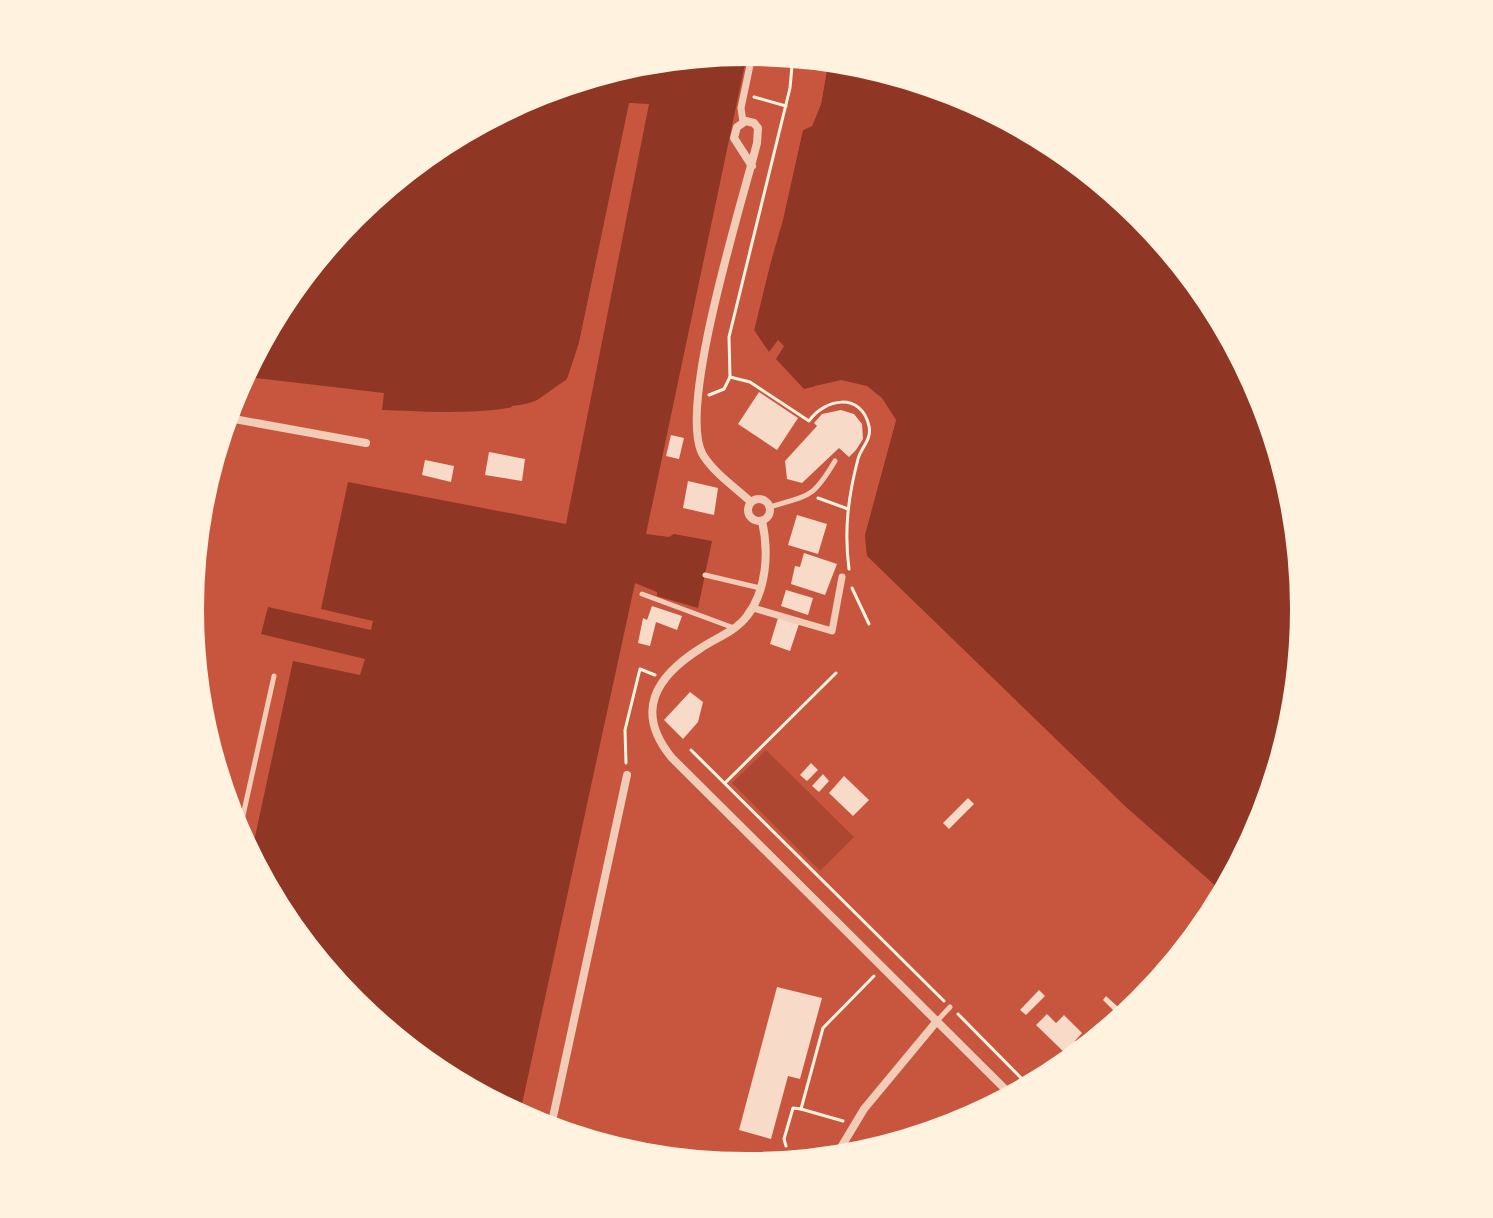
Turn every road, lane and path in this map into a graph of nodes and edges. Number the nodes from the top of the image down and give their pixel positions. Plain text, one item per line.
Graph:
1 (750, 64) edge
2 (791, 66) edge
3 (744, 94) junction
4 (786, 106) junction
5 (743, 122) junction
6 (752, 166) junction
7 (699, 399) junction
8 (236, 419) edge
9 (366, 443) dead end
10 (835, 461) dead end
11 (811, 495) junction
12 (751, 502) junction
13 (770, 507) junction
14 (848, 509) dead end
15 (762, 521) junction
16 (705, 575) dead end
17 (842, 577) dead end
18 (760, 588) junction
19 (642, 594) dead end
20 (753, 608) junction
21 (734, 628) junction
22 (836, 673) dead end
23 (274, 676) dead end
24 (663, 680) junction
25 (691, 750) dead end
26 (627, 775) joint
27 (725, 783) junction
28 (243, 817) edge
29 (874, 976) dead end
30 (950, 1007) junction
31 (937, 1021) junction
32 (1022, 1079) edge
33 (1005, 1089) edge
34 (801, 1109) junction
35 (553, 1118) edge
36 (852, 1127) junction
37 (786, 1146) dead end
38 (842, 1146) edge

1 - 3 street
2 - 4 path
3 - 4 path
3 - 5 street
4 - 7 path
5 - 6 street
5 - 6 street
6 - 7 street
7 - 12 street
8 - 9 street
10 - 11 lane
11 - 13 lane
11 - 14 path
12 - 13 street
12 - 15 street
13 - 15 street
15 - 18 street
16 - 18 lane
17 - 20 street
18 - 20 street
19 - 21 lane
20 - 21 street
21 - 24 street
22 - 27 path
23 - 28 lane
24 - 26 path
24 - 31 street
25 - 27 path
26 - 35 street
27 - 30 path
29 - 34 path
30 - 31 lane
30 - 32 path
31 - 33 street
31 - 36 street
34 - 36 path
34 - 37 path
36 - 38 street

